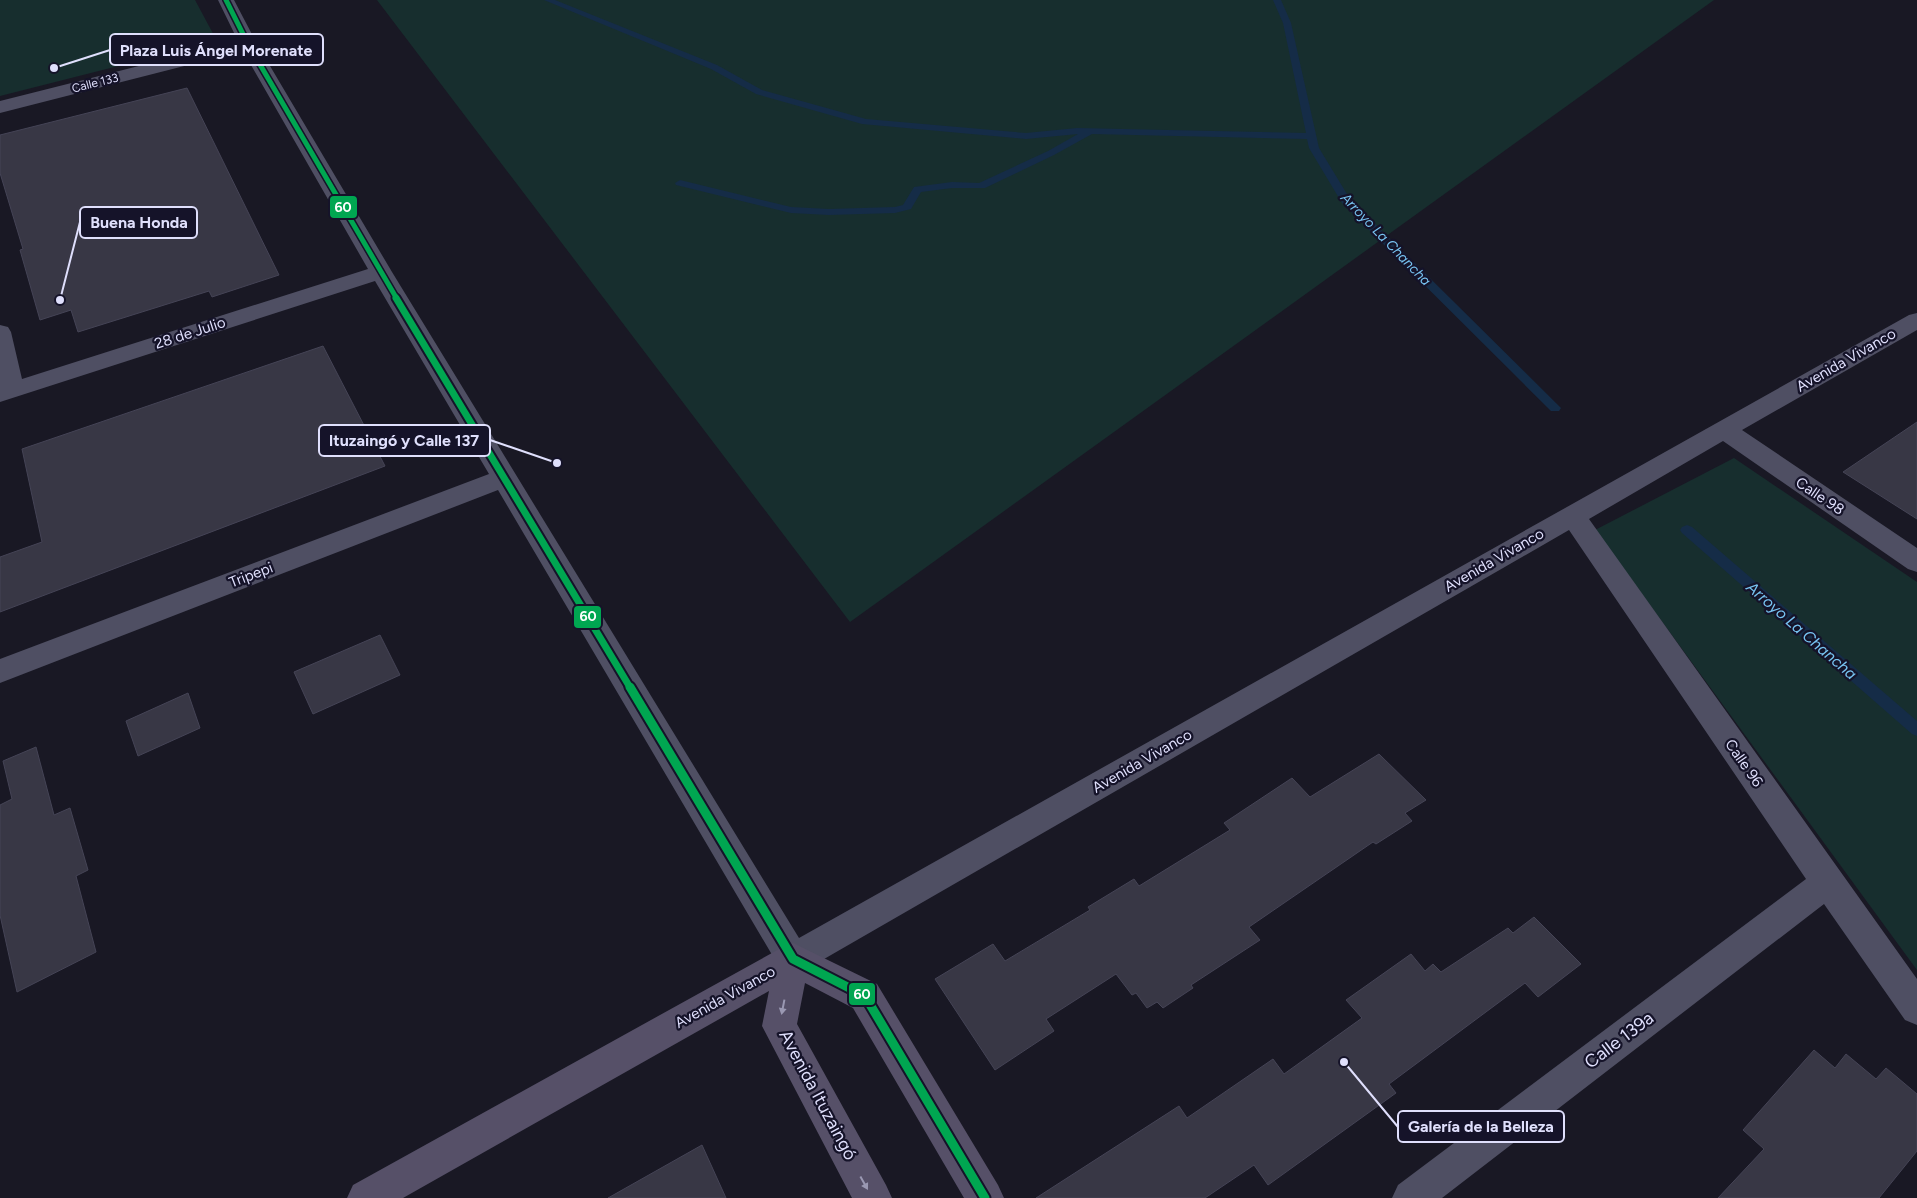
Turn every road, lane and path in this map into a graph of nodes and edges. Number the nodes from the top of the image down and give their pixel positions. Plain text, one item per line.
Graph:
1 (226, 0) edge
2 (248, 44) junction
3 (0, 107) edge
4 (381, 272) junction
5 (1917, 320) edge
6 (0, 332) edge
7 (6, 392) edge
8 (1724, 430) junction
9 (502, 478) junction
10 (1573, 516) junction
11 (1917, 562) edge
12 (0, 671) edge
13 (1827, 882) junction
14 (793, 959) junction
15 (1917, 1008) edge
16 (366, 1198) edge
17 (873, 1198) edge
18 (985, 1198) edge
19 (1411, 1198) edge

1 - 2 street
2 - 3 street, Calle 133
2 - 4 street
4 - 7 street, 28 de Julio
4 - 9 street
5 - 8 street, Avenida Vivanco
6 - 7 street
8 - 10 street, Avenida Vivanco
8 - 11 street, Calle 98
9 - 12 street, Tripepi
9 - 14 street
10 - 13 street, Calle 96
10 - 14 street, Avenida Vivanco
13 - 15 street, Calle 96
13 - 19 street, Calle 139a
14 - 16 main road, Avenida Vivanco
14 -> 17 main road, Avenida Ituzaingó
14 - 18 main road

